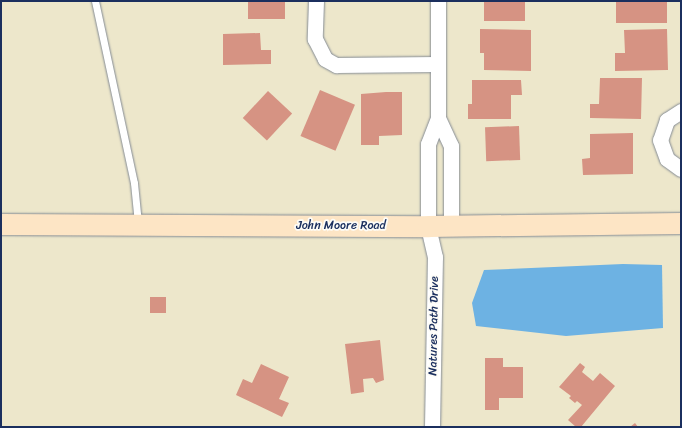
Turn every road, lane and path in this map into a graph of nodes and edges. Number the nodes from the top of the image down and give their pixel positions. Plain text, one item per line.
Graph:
1 (95, 1) edge
2 (316, 1) edge
3 (438, 1) edge
4 (437, 64) junction
5 (681, 111) edge
6 (438, 118) junction
7 (428, 166) junction
8 (451, 167) junction
9 (681, 169) edge
10 (681, 223) edge
11 (1, 224) edge
12 (138, 225) junction
13 (428, 226) junction
14 (452, 226) junction
15 (432, 427) edge

1 - 12 lane
2 - 4 street
3 - 4 street
4 - 6 street
5 - 9 street
6 - 7 street, Natures Path Drive
6 - 8 street
7 - 8 street
7 - 13 street, Natures Path Drive
8 - 14 street
10 - 14 street, John Moore Road
11 - 12 street, John Moore Road
12 - 13 street, John Moore Road
13 - 14 street, John Moore Road
13 - 15 street, Natures Path Drive

